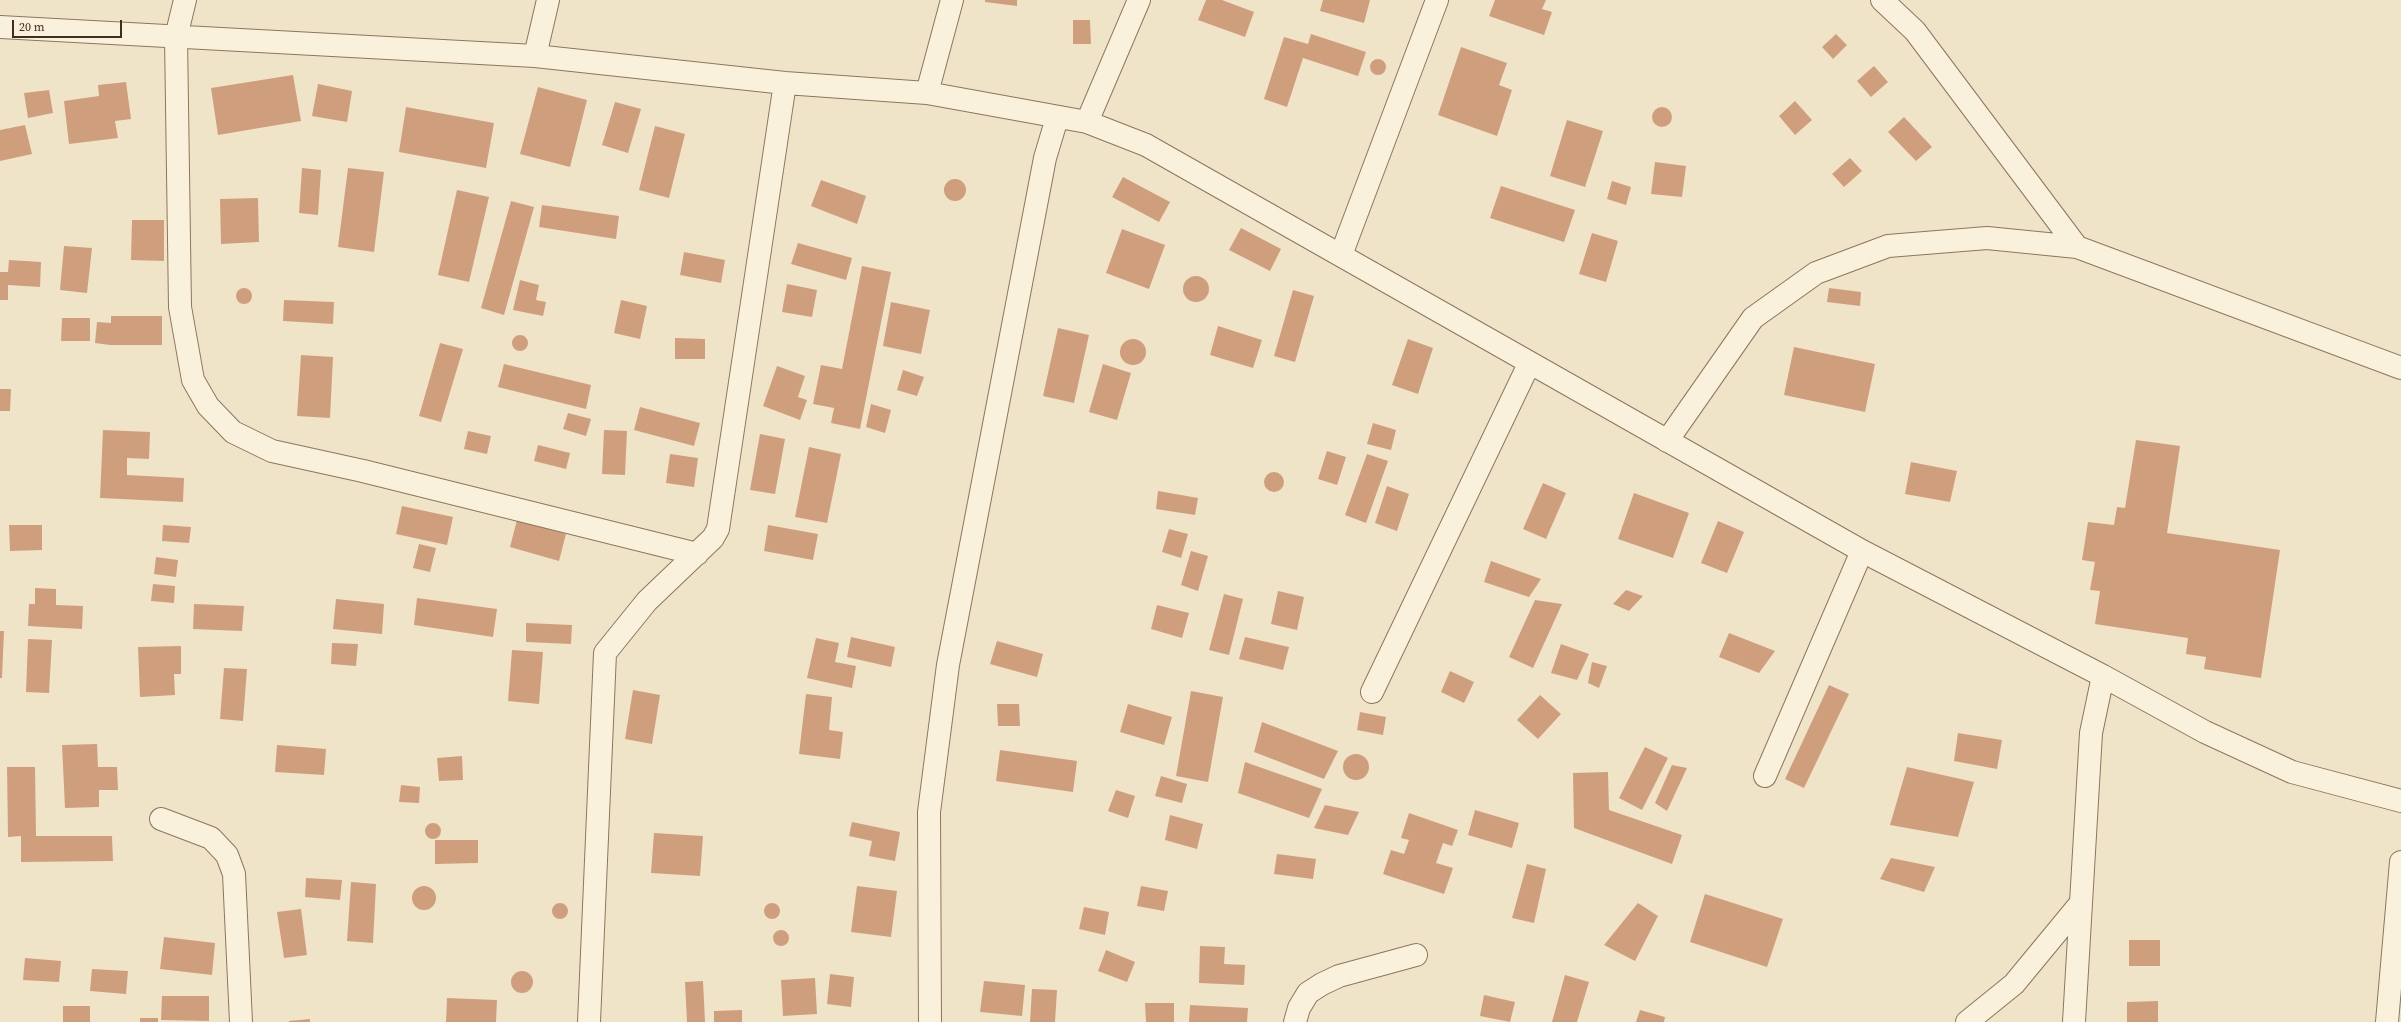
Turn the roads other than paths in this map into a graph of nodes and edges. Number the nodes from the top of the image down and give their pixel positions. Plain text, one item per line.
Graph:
1 (185, 0) edge
2 (548, 0) edge
3 (952, 0) edge
4 (1139, 0) edge
5 (1437, 0) edge
6 (1882, 0) edge
7 (0, 27) edge
8 (176, 37) junction
9 (535, 56) junction
10 (785, 83) junction
11 (927, 93) junction
12 (1057, 118) junction
13 (1087, 122) junction
14 (2078, 247) junction
15 (1341, 255) junction
16 (1529, 364) junction
17 (2401, 368) edge
18 (1667, 441) junction
19 (1862, 551) junction
20 (697, 554) junction
21 (2103, 676) junction
22 (1372, 692) dead end
23 (1765, 776) dead end
24 (2401, 801) edge
25 (161, 819) dead end
26 (2401, 862) edge
27 (2080, 904) junction
28 (2399, 917) edge
29 (1416, 956) dead end
30 (241, 1022) edge
31 (589, 1022) edge
32 (930, 1022) edge
33 (1295, 1022) edge
34 (1967, 1022) edge
35 (2074, 1022) edge
36 (2387, 1022) edge

1 - 8 street
2 - 9 street
3 - 11 street
4 - 13 street
5 - 15 street
6 - 14 street
7 - 8 street
8 - 9 street
8 - 20 street
9 - 10 street
10 - 11 street
10 - 20 street
11 - 12 street
12 - 13 street
12 - 32 street
13 - 15 street
14 - 17 street
14 - 18 street
15 - 16 street
16 - 18 street
16 - 22 street
18 - 19 street
19 - 21 street
19 - 23 street
20 - 31 street
21 - 24 street
21 - 27 street
25 - 30 street
26 - 28 street
27 - 34 street
27 - 35 street
28 - 36 street
29 - 33 street

